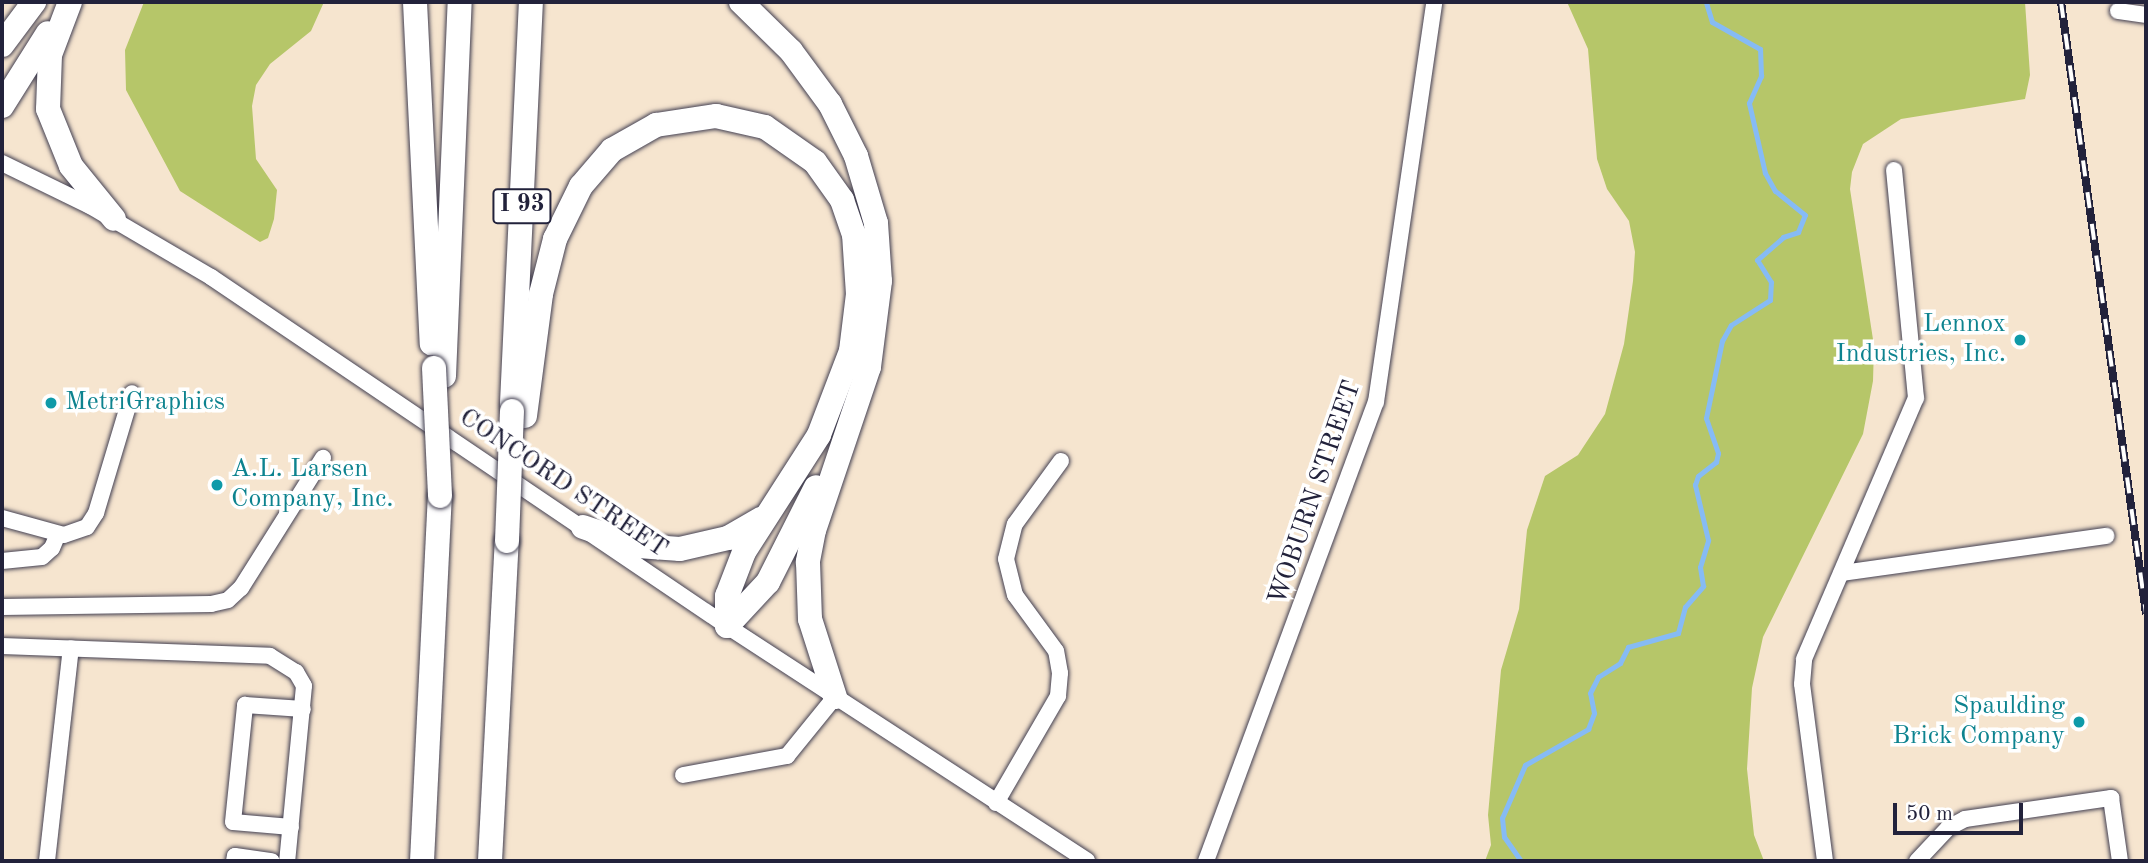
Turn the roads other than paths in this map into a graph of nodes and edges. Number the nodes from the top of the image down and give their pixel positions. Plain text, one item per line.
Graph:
1 (33, 2) edge
2 (70, 2) edge
3 (415, 2) edge
4 (460, 2) edge
5 (531, 2) edge
6 (741, 2) edge
7 (1434, 2) edge
8 (2118, 11) dead end
9 (2146, 15) edge
10 (2, 30) edge
11 (2, 45) edge
12 (2, 106) edge
13 (2, 163) edge
14 (1894, 170) dead end
15 (114, 219) junction
16 (439, 372) junction
17 (132, 393) dead end
18 (519, 413) junction
19 (847, 430) junction
20 (323, 458) dead end
21 (1061, 461) dead end
22 (765, 516) junction
23 (2, 517) edge
24 (583, 527) junction
25 (58, 534) junction
26 (2105, 536) dead end
27 (2, 561) edge
28 (1842, 573) junction
29 (2, 607) edge
30 (727, 626) junction
31 (2, 646) edge
32 (71, 648) junction
33 (835, 697) junction
34 (303, 709) junction
35 (683, 775) dead end
36 (996, 803) junction
37 (291, 827) junction
38 (47, 861) edge
39 (234, 861) edge
40 (272, 861) edge
41 (287, 861) edge
42 (422, 861) edge
43 (491, 861) edge
44 (1087, 861) edge
45 (1206, 861) edge
46 (1825, 861) edge
47 (1917, 861) edge
48 (2120, 861) edge

1 - 10 highway
1 - 11 highway
2 - 12 highway
2 - 15 highway
3 - 16 highway
4 - 16 highway, I 93
5 - 18 highway, I 93
6 - 19 highway
7 - 45 street, WOBURN STREET
8 - 9 street
13 - 15 street, CONCORD STREET
14 - 28 street
15 - 24 street, CONCORD STREET
16 - 42 highway, I 93, bridge
17 - 25 street
18 - 22 highway
18 - 43 highway, bridge
19 - 30 highway
19 - 33 highway
20 - 29 street
21 - 36 street
22 - 24 highway
22 - 30 highway
23 - 25 street
24 - 30 street, CONCORD STREET
25 - 27 street
26 - 28 street
28 - 46 street
30 - 33 street, CONCORD STREET
31 - 32 street
32 - 34 street
32 - 38 street
33 - 35 street
33 - 36 street, CONCORD STREET
34 - 37 street
34 - 37 street
36 - 44 street, CONCORD STREET
37 - 41 street
39 - 40 street
47 - 48 street

